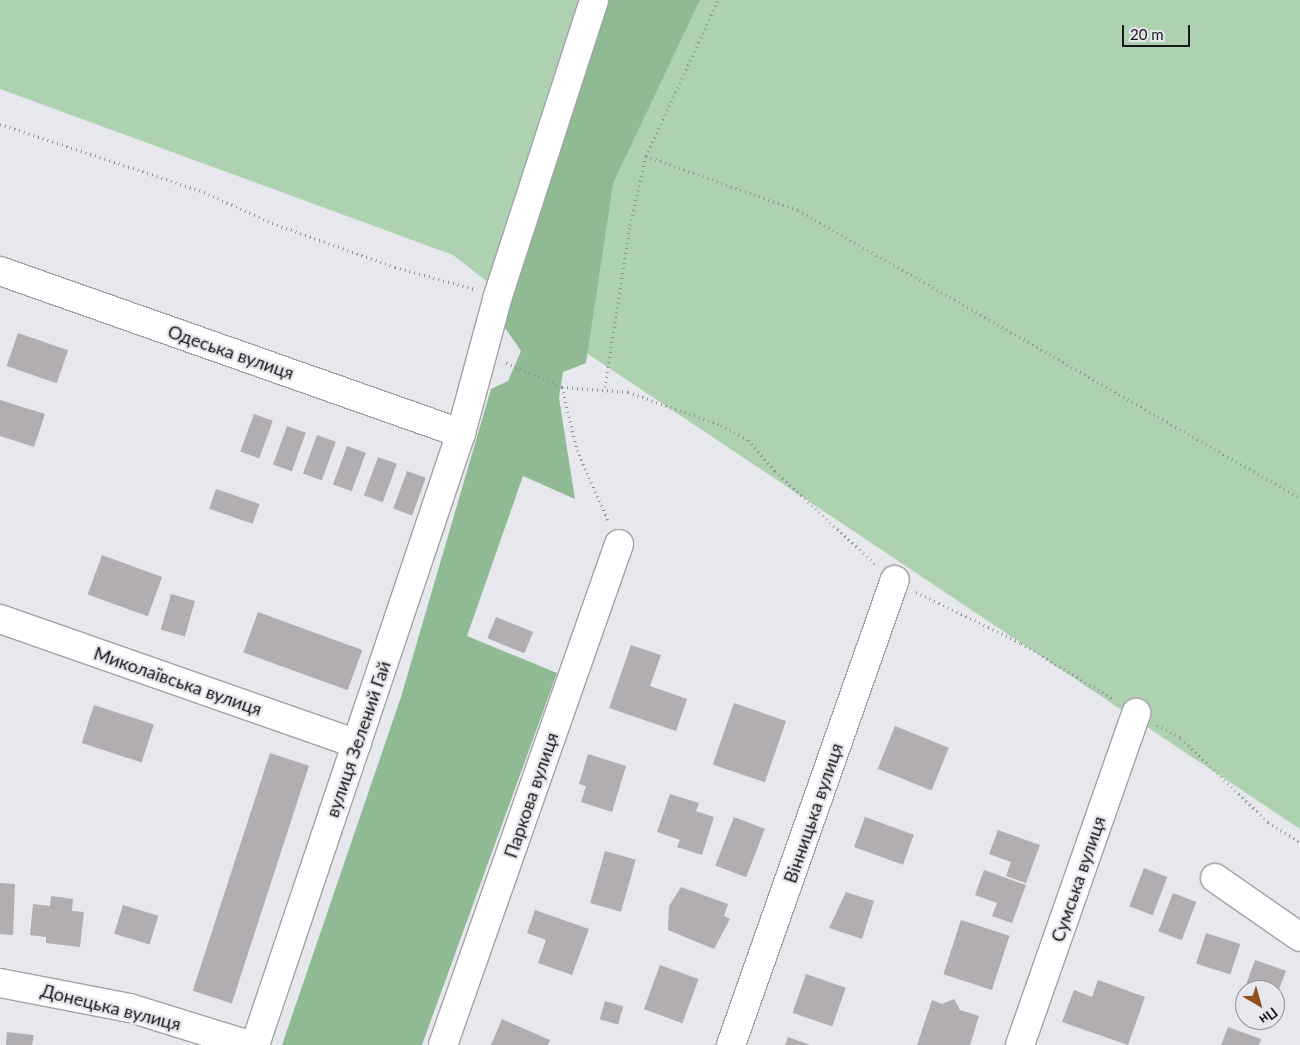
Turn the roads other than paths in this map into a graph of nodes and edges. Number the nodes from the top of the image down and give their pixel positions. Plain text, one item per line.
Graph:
1 (594, 0) edge
2 (0, 271) edge
3 (461, 433) junction
4 (619, 544) road end
5 (895, 580) dead end
6 (0, 618) edge
7 (1136, 713) dead end
8 (357, 744) junction
9 (1215, 878) dead end
10 (1300, 937) edge
11 (0, 983) edge
12 (250, 1045) edge
13 (255, 1045) edge
14 (443, 1045) edge
15 (731, 1045) edge
16 (1020, 1045) edge

1 - 3 street, вулиця Зелений Гай
2 - 3 street, Одеська вулиця
3 - 8 street, вулиця Зелений Гай
4 - 14 street, Паркова вулиця
5 - 15 street, Вінницька вулиця
6 - 8 street, Миколаївська вулиця
7 - 16 street, Сумська вулиця
8 - 13 street, вулиця Зелений Гай
9 - 10 street
11 - 12 street, Донецька вулиця

